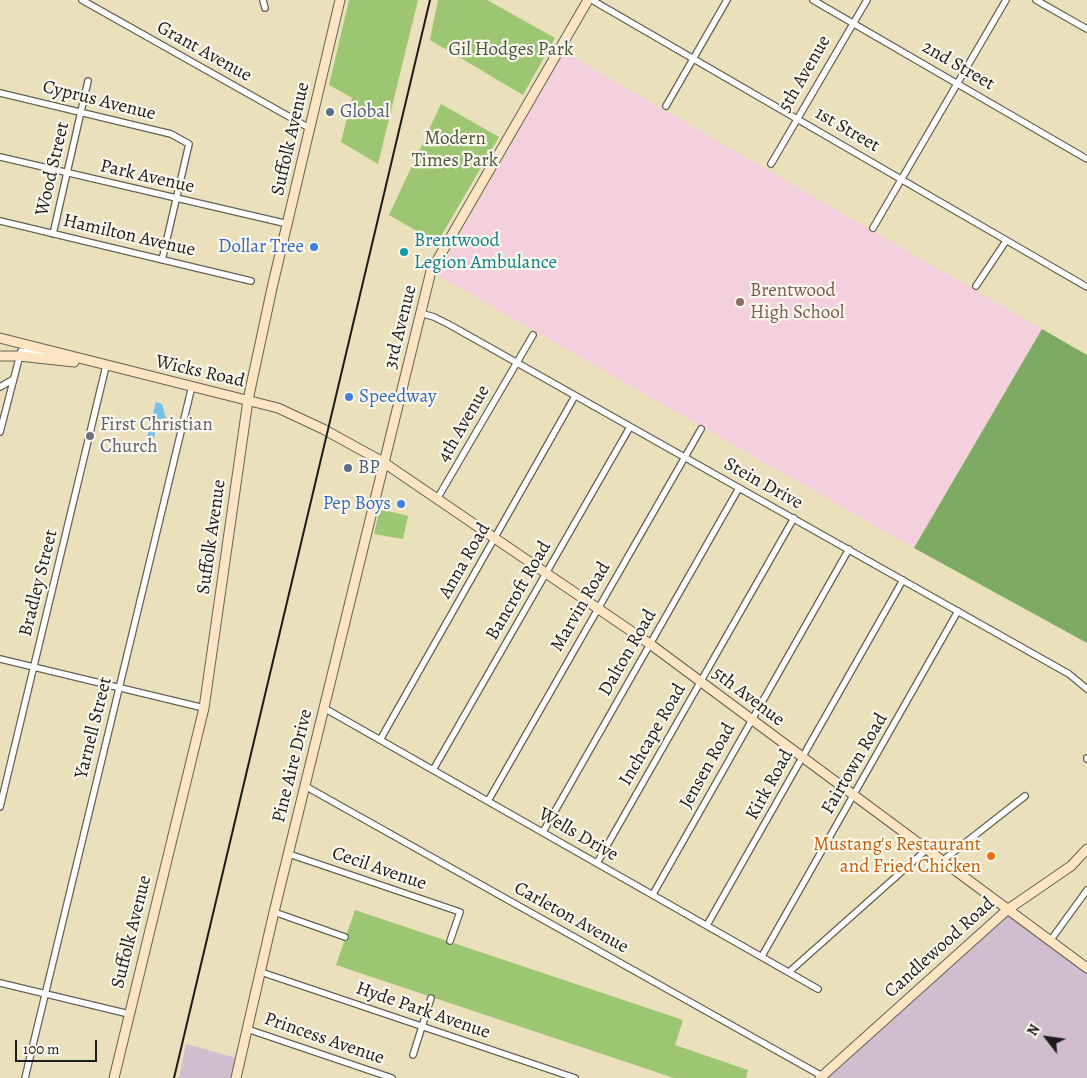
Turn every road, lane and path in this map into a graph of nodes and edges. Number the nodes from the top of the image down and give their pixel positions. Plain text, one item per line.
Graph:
1 (82, 0) edge
2 (263, 0) edge
3 (340, 0) edge
4 (588, 0) edge
5 (592, 0) edge
6 (727, 0) edge
7 (814, 0) edge
8 (867, 0) edge
9 (1006, 0) edge
10 (1036, 0) edge
11 (265, 8) dead end
12 (854, 23) junction
13 (1087, 29) edge
14 (694, 58) junction
15 (88, 81) dead end
16 (957, 83) junction
17 (0, 93) edge
18 (666, 106) dead end
19 (81, 112) junction
20 (797, 119) junction
21 (311, 129) junction
22 (0, 157) edge
23 (1087, 159) edge
24 (771, 164) dead end
25 (66, 173) junction
26 (902, 179) junction
27 (177, 200) junction
28 (0, 221) edge
29 (288, 224) junction
30 (874, 228) dead end
31 (52, 234) junction
32 (1006, 240) junction
33 (162, 260) junction
34 (251, 281) dead end
35 (976, 286) dead end
36 (1087, 287) edge
37 (420, 313) junction
38 (533, 335) dead end
39 (0, 338) edge
40 (0, 356) edge
41 (19, 356) junction
42 (67, 356) junction
43 (517, 363) junction
44 (106, 366) junction
45 (12, 380) junction
46 (192, 386) junction
47 (0, 387) edge
48 (575, 396) junction
49 (248, 400) junction
50 (630, 427) junction
51 (701, 429) dead end
52 (0, 432) edge
53 (685, 458) junction
54 (383, 462) junction
55 (739, 488) junction
56 (437, 499) junction
57 (794, 518) junction
58 (495, 538) junction
59 (849, 549) junction
60 (547, 572) junction
61 (903, 580) junction
62 (598, 608) junction
63 (958, 611) junction
64 (650, 644) junction
65 (0, 659) edge
66 (34, 668) junction
67 (701, 682) junction
68 (119, 688) junction
69 (1087, 690) edge
70 (204, 708) junction
71 (324, 708) junction
72 (752, 720) junction
73 (380, 740) junction
74 (803, 758) junction
75 (433, 770) junction
76 (305, 786) junction
77 (854, 796) junction
78 (1025, 796) dead end
79 (488, 801) junction
80 (0, 807) edge
81 (543, 832) junction
82 (1087, 849) edge
83 (926, 850) junction
84 (289, 854) junction
85 (941, 862) junction
86 (597, 863) junction
87 (1087, 890) edge
88 (653, 894) junction
89 (1007, 910) junction
90 (274, 912) junction
91 (707, 925) junction
92 (345, 937) dead end
93 (450, 941) dead end
94 (1050, 941) junction
95 (762, 956) junction
96 (1087, 968) edge
97 (261, 972) junction
98 (789, 972) junction
99 (0, 983) edge
100 (818, 989) dead end
101 (45, 994) junction
102 (431, 998) dead end
103 (129, 1014) junction
104 (422, 1027) junction
105 (247, 1029) junction
106 (413, 1055) dead end
107 (821, 1077) edge
108 (25, 1078) edge
109 (114, 1078) edge
110 (236, 1078) edge
111 (392, 1078) edge
112 (575, 1078) edge

1 - 21 street, Grant Avenue
2 - 11 street
3 - 21 street, Suffolk Avenue
4 - 37 street, 3rd Avenue
5 - 14 street, 1st Street
6 - 14 street
7 - 12 street, 2nd Street
8 - 12 street, 5th Avenue
9 - 16 street
10 - 13 street
12 - 16 street, 2nd Street
12 - 20 street, 5th Avenue
14 - 18 street
14 - 20 street, 1st Street
15 - 19 street, Wood Street
16 - 23 street, 2nd Street
16 - 26 street
17 - 19 street, Cyprus Avenue
19 - 25 street, Wood Street
19 - 27 street, Cyprus Avenue
20 - 24 street, 5th Avenue
20 - 26 street, 1st Street
21 - 29 street, Suffolk Avenue
22 - 25 street, Park Avenue
25 - 27 street, Park Avenue
25 - 31 street, Wood Street
26 - 30 street
26 - 32 street, 1st Street
27 - 29 street, Park Avenue
27 - 33 street
28 - 31 street, Hamilton Avenue
29 - 49 street, Suffolk Avenue
31 - 33 street, Hamilton Avenue
32 - 35 street
32 - 36 street, 1st Street
33 - 34 street, Hamilton Avenue
37 - 43 street, Stein Drive
37 - 54 street, 3rd Avenue
38 - 43 street, 4th Avenue
39 - 42 street, Wicks Road
40 - 41 street
41 - 42 street
41 - 44 street
41 - 45 street
42 - 44 street, Wicks Road
43 - 48 street, Stein Drive
43 - 56 street, 4th Avenue
44 - 46 street, Wicks Road
44 - 66 street, Bradley Street
45 - 47 street
45 - 52 street
46 - 49 street, Wicks Road
46 - 68 street, Yarnell Street
48 - 50 street, Stein Drive
48 - 58 street, Anna Road
49 - 54 street, Wicks Road
49 - 70 street, Suffolk Avenue
50 - 53 street, Stein Drive
50 - 60 street, Bancroft Road
51 - 53 street, Marvin Road
53 - 55 street, Stein Drive
53 - 62 street, Marvin Road
54 - 56 street, 5th Avenue
54 - 71 street, Pine Aire Drive
55 - 57 street, Stein Drive
55 - 64 street, Dalton Road
56 - 58 street, 5th Avenue
57 - 59 street, Stein Drive
57 - 67 street, Inchcape Road
58 - 60 street, 5th Avenue
58 - 73 street, Anna Road
59 - 61 street, Stein Drive
59 - 72 street, Jensen Road
60 - 62 street, 5th Avenue
60 - 75 street, Bancroft Road
61 - 63 street, Stein Drive
61 - 74 street, Kirk Road
62 - 64 street, 5th Avenue
62 - 79 street, Marvin Road
63 - 69 street, Stein Drive
63 - 77 street, Fairtown Road
64 - 67 street, 5th Avenue
64 - 81 street, Dalton Road
65 - 66 street
66 - 68 street
66 - 80 street, Bradley Street
67 - 72 street, 5th Avenue
67 - 86 street, Inchcape Road
68 - 70 street
68 - 101 street, Yarnell Street
70 - 103 street, Suffolk Avenue
71 - 73 street, Wells Drive
71 - 76 street, Pine Aire Drive
72 - 74 street, 5th Avenue
72 - 88 street, Jensen Road
73 - 75 street, Wells Drive
74 - 77 street, 5th Avenue
74 - 91 street, Kirk Road
75 - 79 street, Wells Drive
76 - 84 street, Pine Aire Drive
76 - 107 street, Carleton Avenue
77 - 83 street, 5th Avenue
77 - 95 street, Fairtown Road
78 - 85 street
79 - 81 street, Wells Drive
81 - 86 street, Wells Drive
82 - 89 street, Candlewood Road
83 - 85 street, 5th Avenue
83 - 98 street
84 - 90 street, Pine Aire Drive
84 - 93 street, Cecil Avenue
85 - 89 street, 5th Avenue
86 - 88 street, Wells Drive
87 - 94 street
88 - 91 street, Wells Drive
89 - 94 street, 5th Avenue
89 - 107 street, Candlewood Road
90 - 92 street
90 - 97 street, Pine Aire Drive
91 - 95 street, Wells Drive
94 - 96 street, 5th Avenue
95 - 98 street, Wells Drive
97 - 104 street, Hyde Park Avenue
97 - 105 street, Pine Aire Drive
98 - 100 street, Wells Drive
99 - 101 street
101 - 103 street
101 - 108 street, Yarnell Street
102 - 104 street
103 - 109 street, Suffolk Avenue
104 - 106 street
104 - 112 street, Hyde Park Avenue
105 - 110 street, Pine Aire Drive
105 - 111 street, Princess Avenue

